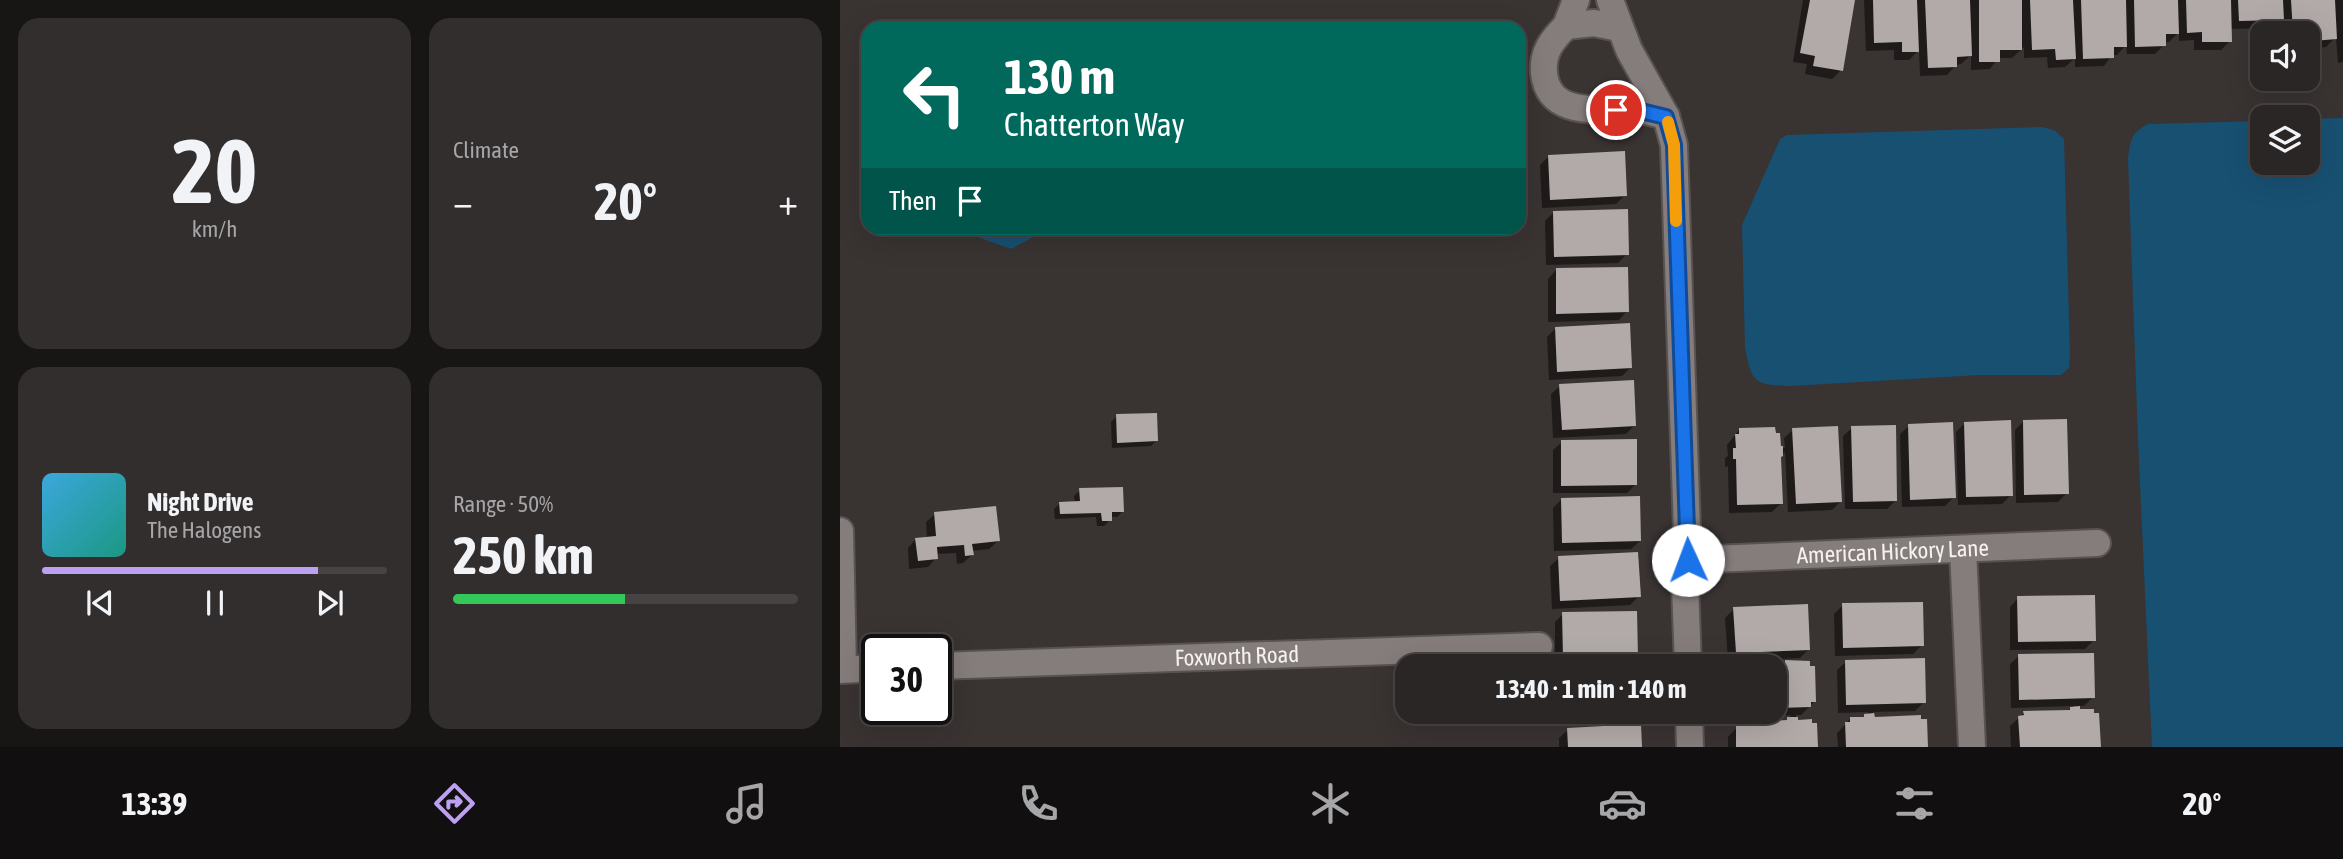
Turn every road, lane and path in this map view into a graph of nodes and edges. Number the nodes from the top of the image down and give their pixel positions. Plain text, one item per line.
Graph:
1 (1576, 0) edge
2 (1610, 0) edge
3 (1566, 26) junction
4 (1619, 28) junction
5 (1666, 117) junction
6 (840, 531) edge
7 (2097, 543) dead end
8 (1964, 549) junction
9 (1688, 560) junction
10 (1539, 646) dead end
11 (1688, 654) edge
12 (952, 665) edge
13 (861, 669) edge
14 (842, 670) edge
15 (1689, 724) edge
16 (1690, 747) edge
17 (1972, 747) edge

1 - 3 street
2 - 4 street
3 - 4 street
3 - 5 street
4 - 5 street
5 - 9 street
6 - 14 street
7 - 8 street, American Hickory Lane
8 - 9 street, American Hickory Lane
8 - 17 street
9 - 11 street
10 - 12 street, Foxworth Road
13 - 14 street
15 - 16 street

